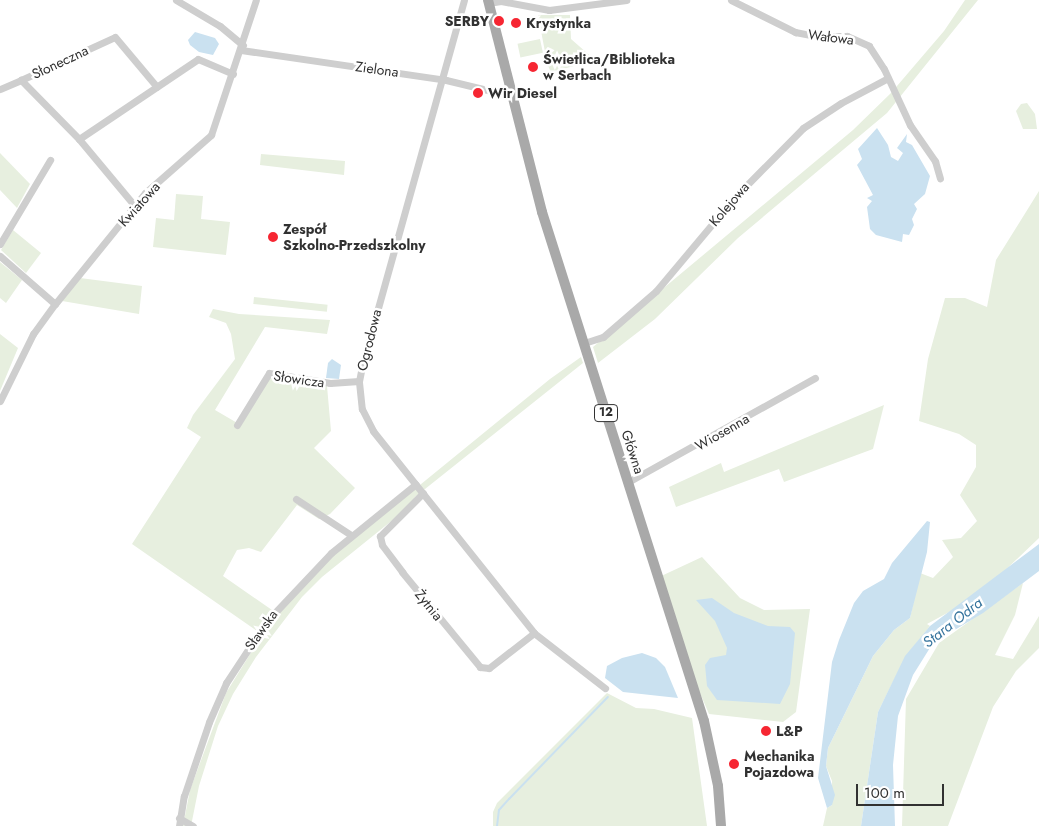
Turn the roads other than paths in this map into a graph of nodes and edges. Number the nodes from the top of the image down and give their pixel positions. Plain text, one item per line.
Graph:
1 (176, 0) edge
2 (256, 0) edge
3 (464, 0) edge
4 (626, 0) edge
5 (730, 0) edge
6 (488, 1) edge
7 (242, 48) junction
8 (233, 74) junction
9 (888, 78) junction
10 (21, 80) junction
11 (442, 80) junction
12 (157, 87) junction
13 (0, 89) edge
14 (512, 96) junction
15 (79, 139) junction
16 (50, 160) dead end
17 (940, 178) dead end
18 (134, 205) junction
19 (0, 244) edge
20 (0, 256) edge
21 (55, 304) junction
22 (584, 343) junction
23 (815, 378) dead end
24 (359, 380) junction
25 (0, 401) edge
26 (237, 425) dead end
27 (628, 482) junction
28 (416, 484) junction
29 (423, 493) junction
30 (296, 499) dead end
31 (351, 536) junction
32 (534, 633) junction
33 (605, 688) dead end
34 (179, 822) edge
35 (193, 826) edge
36 (721, 826) edge

1 - 7 street
2 - 7 street, Kwiatowa
3 - 11 street, Ogrodowa
4 - 6 street
5 - 9 street, Wałowa
6 - 14 main road, Główna / 12
7 - 8 street, Kwiatowa
7 - 11 street, Zielona
8 - 12 street
8 - 18 street, Kwiatowa
9 - 17 street, Wałowa
9 - 22 street, Kolejowa
10 - 12 street, Słoneczna
10 - 13 street
10 - 15 street, Słoneczna
11 - 14 street, Zielona
11 - 24 street, Ogrodowa
12 - 15 street
14 - 22 main road, Główna / 12
15 - 18 street, Słoneczna
16 - 19 street
18 - 21 street, Kwiatowa
20 - 21 street
21 - 25 street, Kwiatowa
22 - 27 main road, Główna / 12
23 - 27 street, Wiosenna
24 - 26 street, Słowicza
24 - 28 street, Ogrodowa
27 - 36 main road, Główna / 12
28 - 29 street, Ogrodowa
28 - 31 street, Sławska
29 - 32 street, Ogrodowa
29 - 32 street, Żytnia
30 - 31 street
31 - 34 street, Sławska
32 - 33 street, Ogrodowa
34 - 35 street

